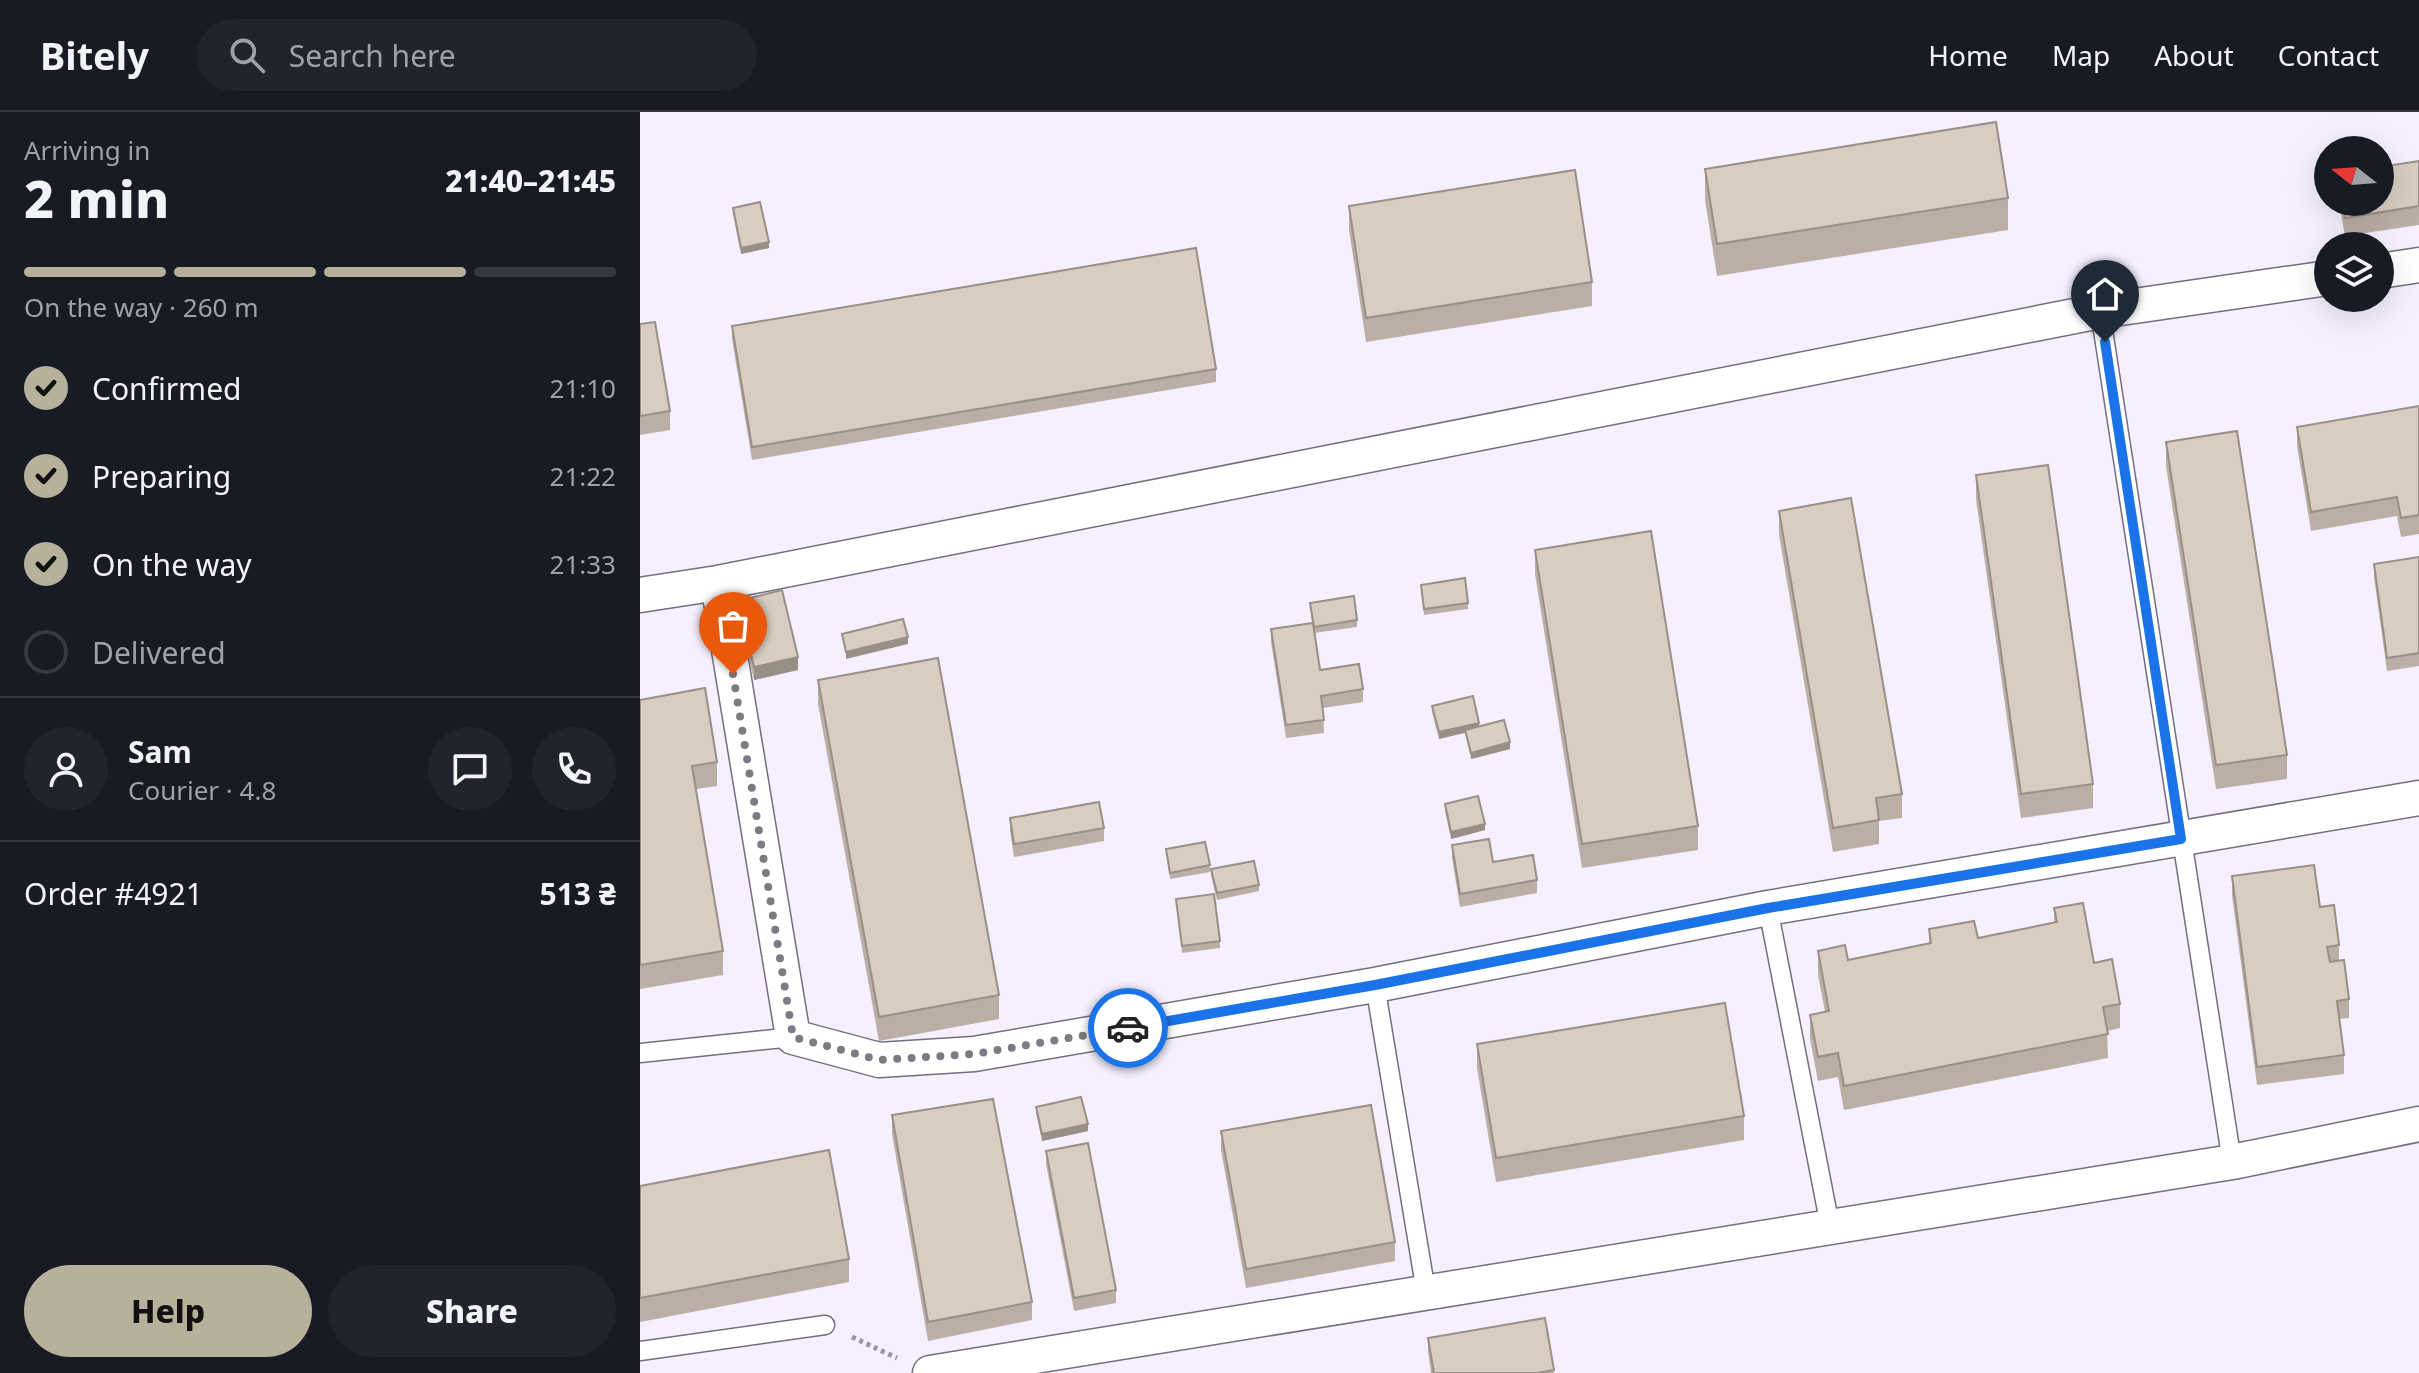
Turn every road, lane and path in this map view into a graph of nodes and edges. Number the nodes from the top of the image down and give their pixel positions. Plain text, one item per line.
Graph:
1 (2419, 265) edge
2 (2394, 269) edge
3 (2314, 280) edge
4 (2100, 311) junction
5 (718, 583) junction
6 (640, 595) edge
7 (2419, 798) edge
8 (2181, 839) junction
9 (1768, 908) junction
10 (1375, 985) junction
11 (793, 1037) junction
12 (640, 1053) edge
13 (2419, 1124) edge
14 (2232, 1162) junction
15 (1830, 1226) junction
16 (1426, 1292) junction
17 (825, 1325) joint
18 (640, 1351) edge
19 (916, 1367) edge

1 - 2 street
3 - 4 street
4 - 5 street
4 - 8 lane
5 - 6 street
5 - 11 street
7 - 8 street
8 - 9 street
8 - 14 lane
9 - 10 street
9 - 15 lane
10 - 11 street
10 - 16 lane
11 - 12 lane
13 - 14 street
14 - 15 street
15 - 16 street
16 - 19 street
17 - 18 lane
17 - 19 path

